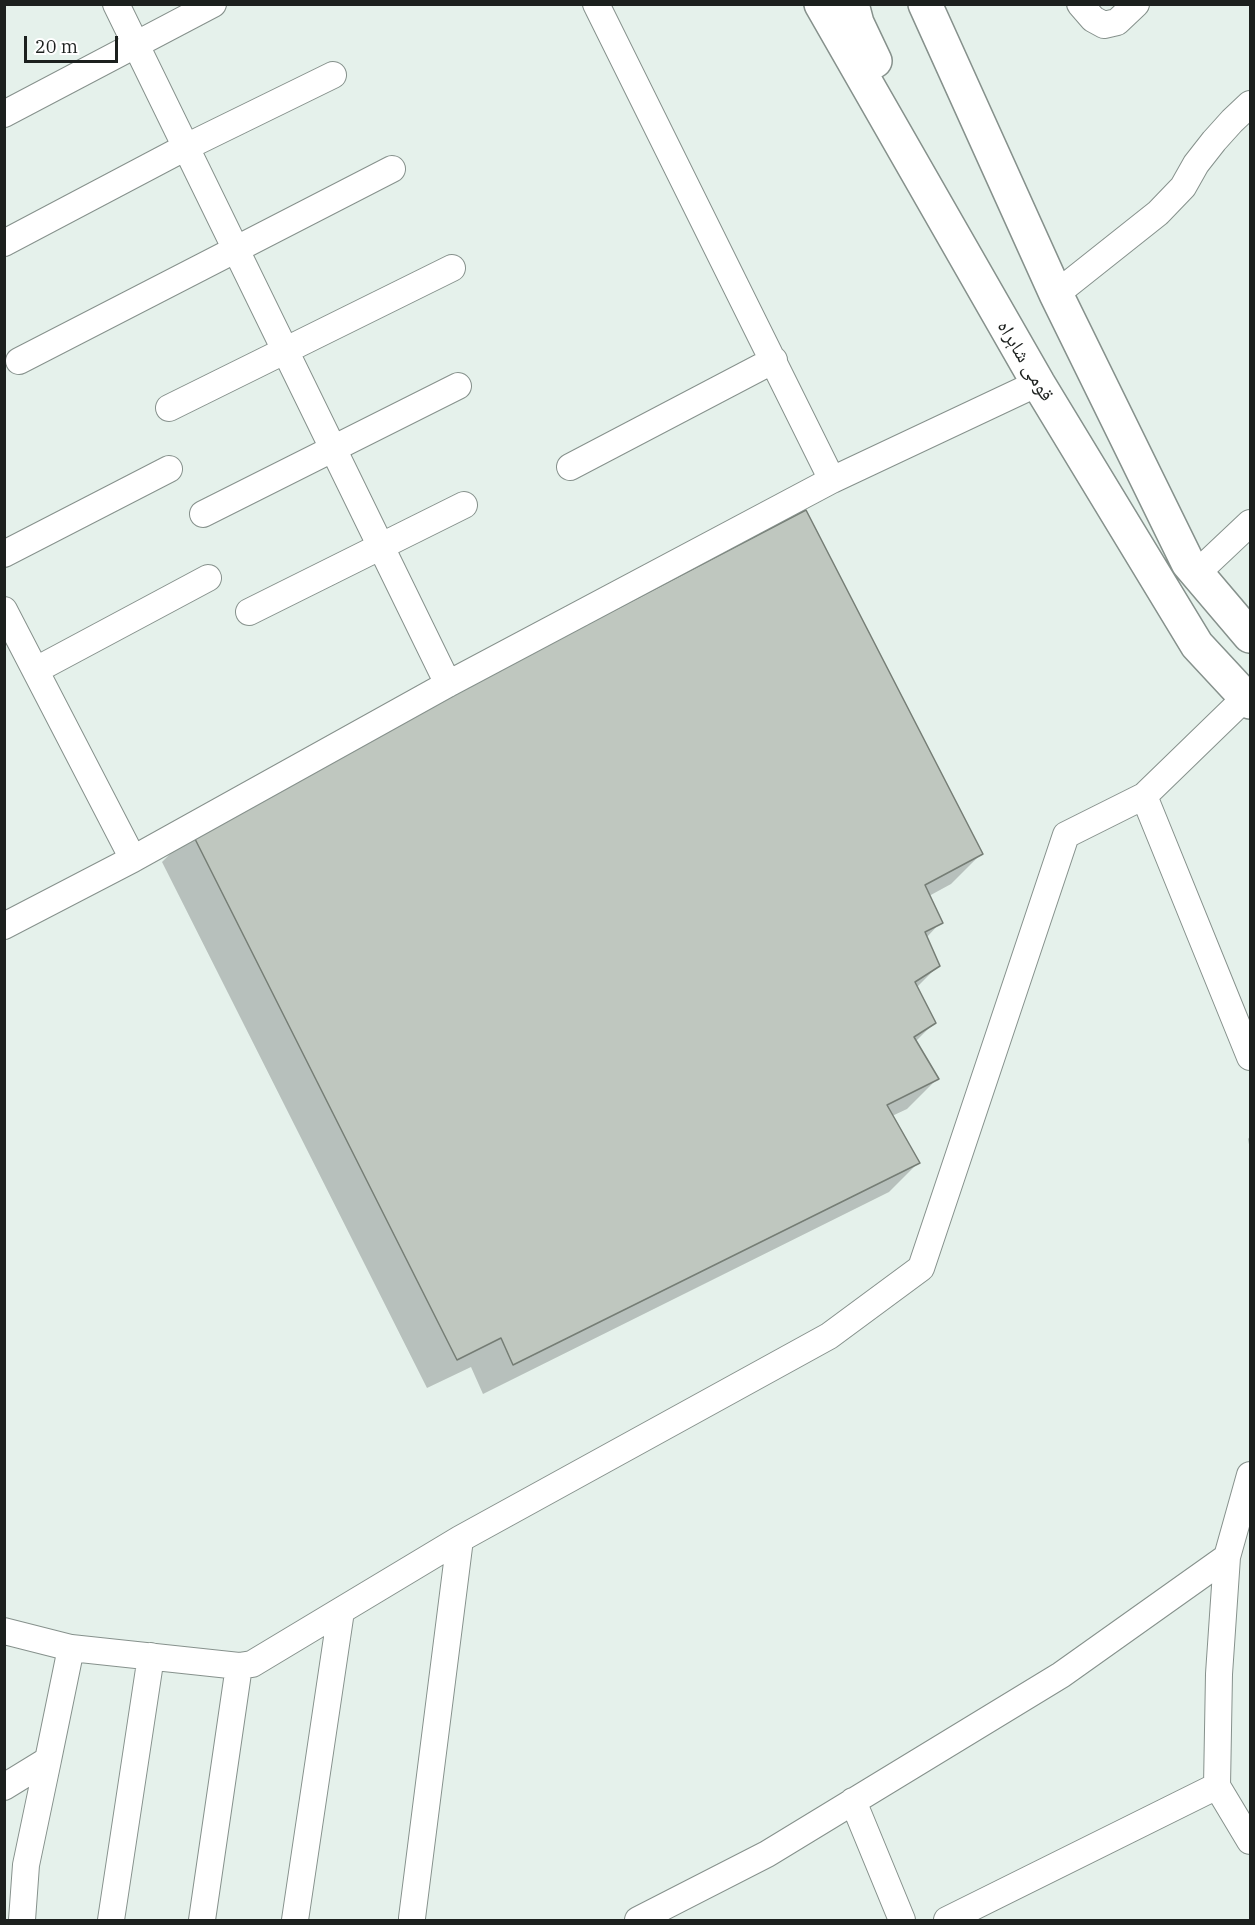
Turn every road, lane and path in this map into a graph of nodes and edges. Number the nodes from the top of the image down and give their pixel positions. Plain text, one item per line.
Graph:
1 (116, 4) edge
2 (213, 4) edge
3 (596, 4) edge
4 (820, 4) edge
5 (852, 4) edge
6 (925, 4) edge
7 (1080, 4) edge
8 (1136, 4) edge
9 (137, 45) junction
10 (333, 75) dead end
11 (1251, 104) edge
12 (4, 114) edge
13 (186, 147) junction
14 (392, 169) dead end
15 (930, 196) junction
16 (4, 243) edge
17 (236, 249) junction
18 (452, 268) dead end
19 (1056, 294) junction
20 (285, 349) junction
21 (774, 360) junction
22 (20, 361) dead end
23 (1038, 383) junction
24 (458, 386) dead end
25 (169, 408) dead end
26 (333, 449) junction
27 (570, 467) dead end
28 (169, 469) dead end
29 (832, 480) junction
30 (464, 505) dead end
31 (202, 514) dead end
32 (1251, 523) edge
33 (381, 546) junction
34 (4, 554) edge
35 (1197, 573) junction
36 (208, 578) dead end
37 (4, 610) edge
38 (249, 612) dead end
39 (1251, 636) edge
40 (36, 670) junction
41 (448, 684) junction
42 (1248, 700) edge
43 (1144, 796) junction
44 (133, 859) junction
45 (4, 926) edge
46 (1251, 1057) edge
47 (1251, 1475) edge
48 (460, 1539) junction
49 (1227, 1557) junction
50 (341, 1611) junction
51 (4, 1631) edge
52 (71, 1648) junction
53 (151, 1656) junction
54 (239, 1666) junction
55 (48, 1760) junction
56 (1217, 1786) junction
57 (4, 1787) edge
58 (853, 1801) junction
59 (1251, 1841) edge
60 (412, 1918) dead end
61 (22, 1920) edge
62 (111, 1920) edge
63 (202, 1920) edge
64 (295, 1920) edge
65 (638, 1920) edge
66 (902, 1920) edge
67 (947, 1920) edge

1 - 9 street
2 - 9 street
3 - 21 street
4 - 15 highway, قومی شاہراہ
5 - 15 highway
6 - 19 highway
7 - 8 street
9 - 12 street
9 - 13 street
10 - 13 street
11 - 19 street
13 - 16 street
13 - 17 street
14 - 17 street
15 - 23 highway, قومی شاہراہ
17 - 20 street
17 - 22 street
18 - 20 street
19 - 35 highway
20 - 25 street
20 - 26 street
21 - 27 street
21 - 29 street
23 - 29 street
23 - 42 highway, قومی شاہراہ
24 - 26 street
26 - 31 street
26 - 33 street
28 - 34 street
29 - 41 street
30 - 33 street
32 - 35 street
33 - 38 street
33 - 41 street
35 - 39 highway
36 - 40 street
37 - 40 street
40 - 44 street
41 - 44 street
42 - 43 street
43 - 46 street
43 - 48 street
44 - 45 street
47 - 49 street
48 - 50 street
48 - 60 street
49 - 56 street
49 - 58 street
50 - 54 street
50 - 64 street
51 - 52 street
52 - 53 street
52 - 55 street
53 - 54 street
53 - 62 street
54 - 63 street
55 - 57 street
55 - 61 street
56 - 59 street
56 - 67 street
58 - 65 street
58 - 66 street

